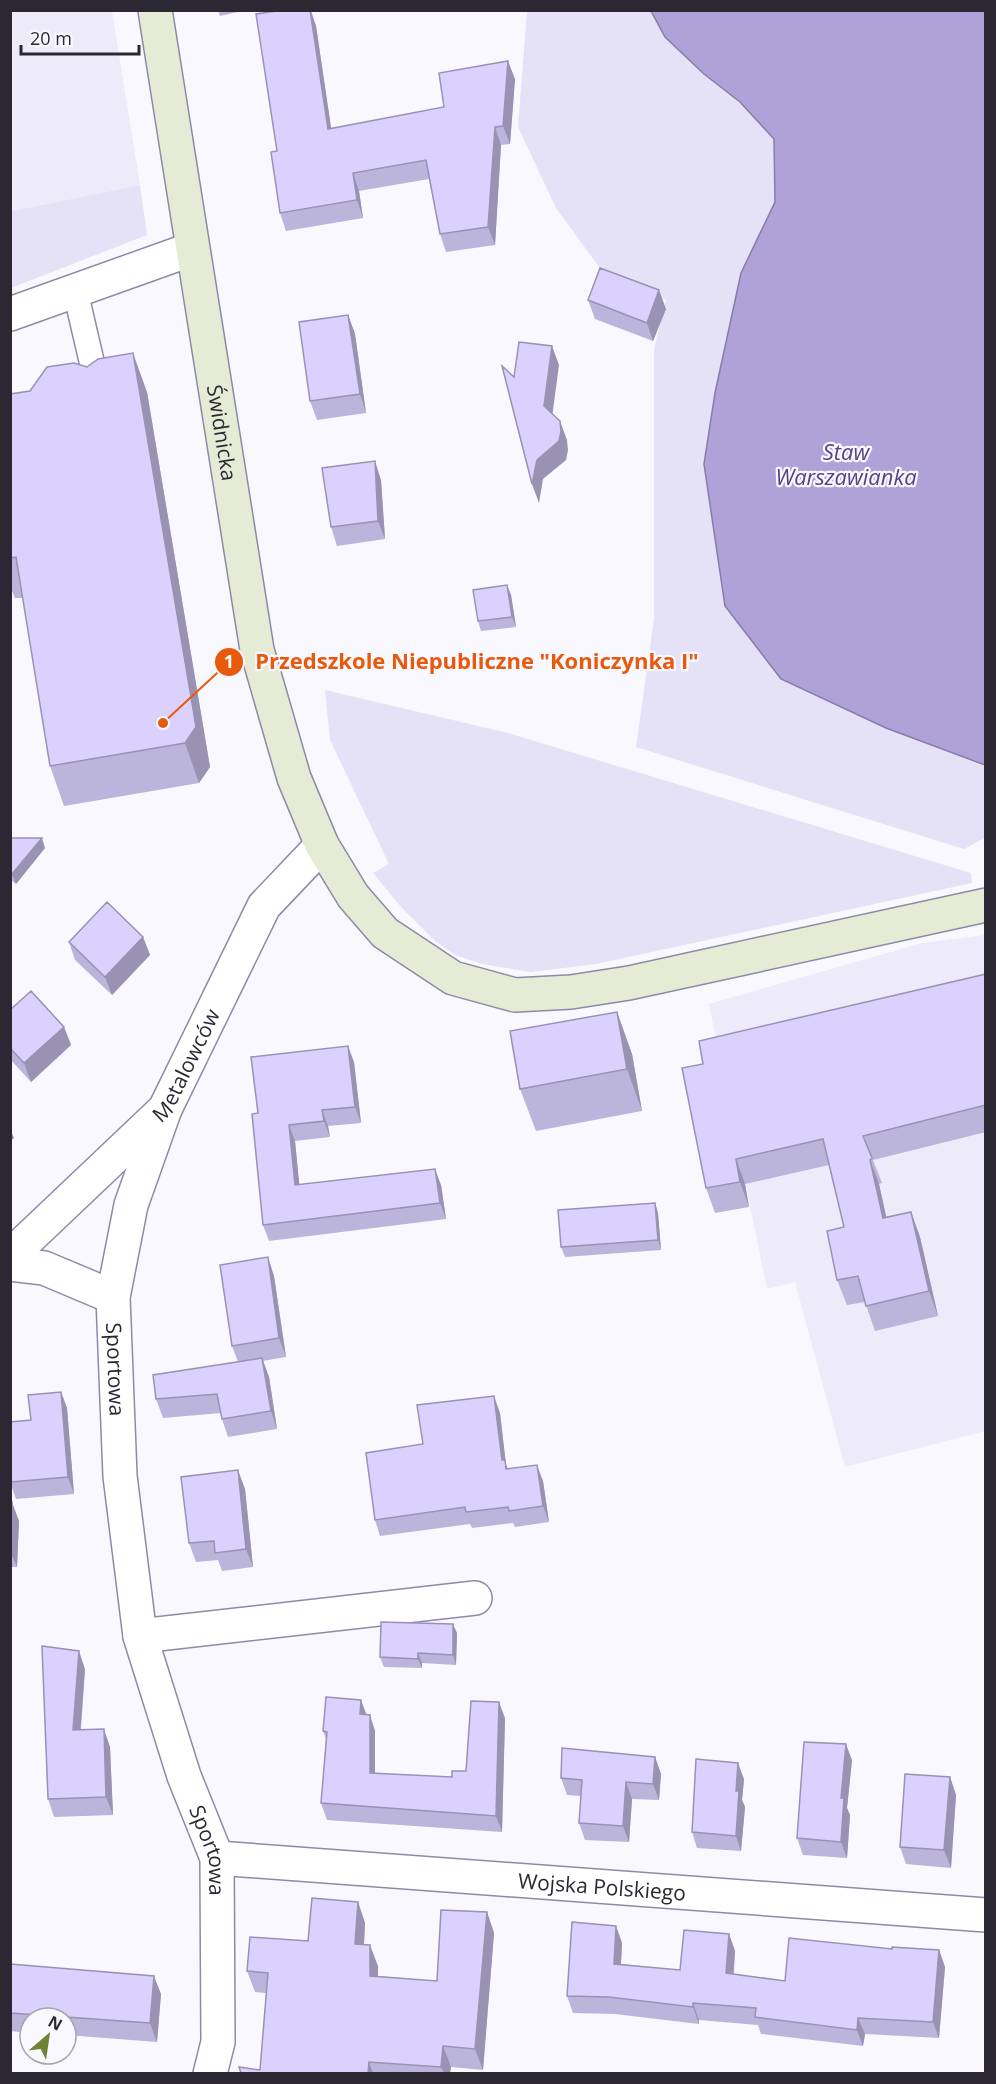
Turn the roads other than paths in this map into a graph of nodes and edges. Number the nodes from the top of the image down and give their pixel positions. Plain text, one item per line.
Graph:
1 (155, 10) edge
2 (192, 249) junction
3 (75, 290) junction
4 (10, 314) edge
5 (99, 393) edge
6 (322, 845) junction
7 (986, 905) edge
8 (165, 1109) junction
9 (10, 1256) edge
10 (10, 1264) edge
11 (113, 1297) junction
12 (475, 1598) dead end
13 (140, 1636) junction
14 (218, 1858) junction
15 (986, 1915) edge
16 (210, 2073) edge

1 - 2 street, Świdnicka
2 - 3 street
2 - 6 street, Świdnicka
3 - 4 street
3 - 5 lane
6 - 7 street, Świdnicka
6 - 8 street, Metalowców
8 - 9 street, Metalowców
8 - 11 street, Sportowa
10 - 11 street
11 - 13 street, Sportowa
12 - 13 street
13 - 14 street, Sportowa
14 - 15 street, Wojska Polskiego
14 - 16 street, Sportowa

